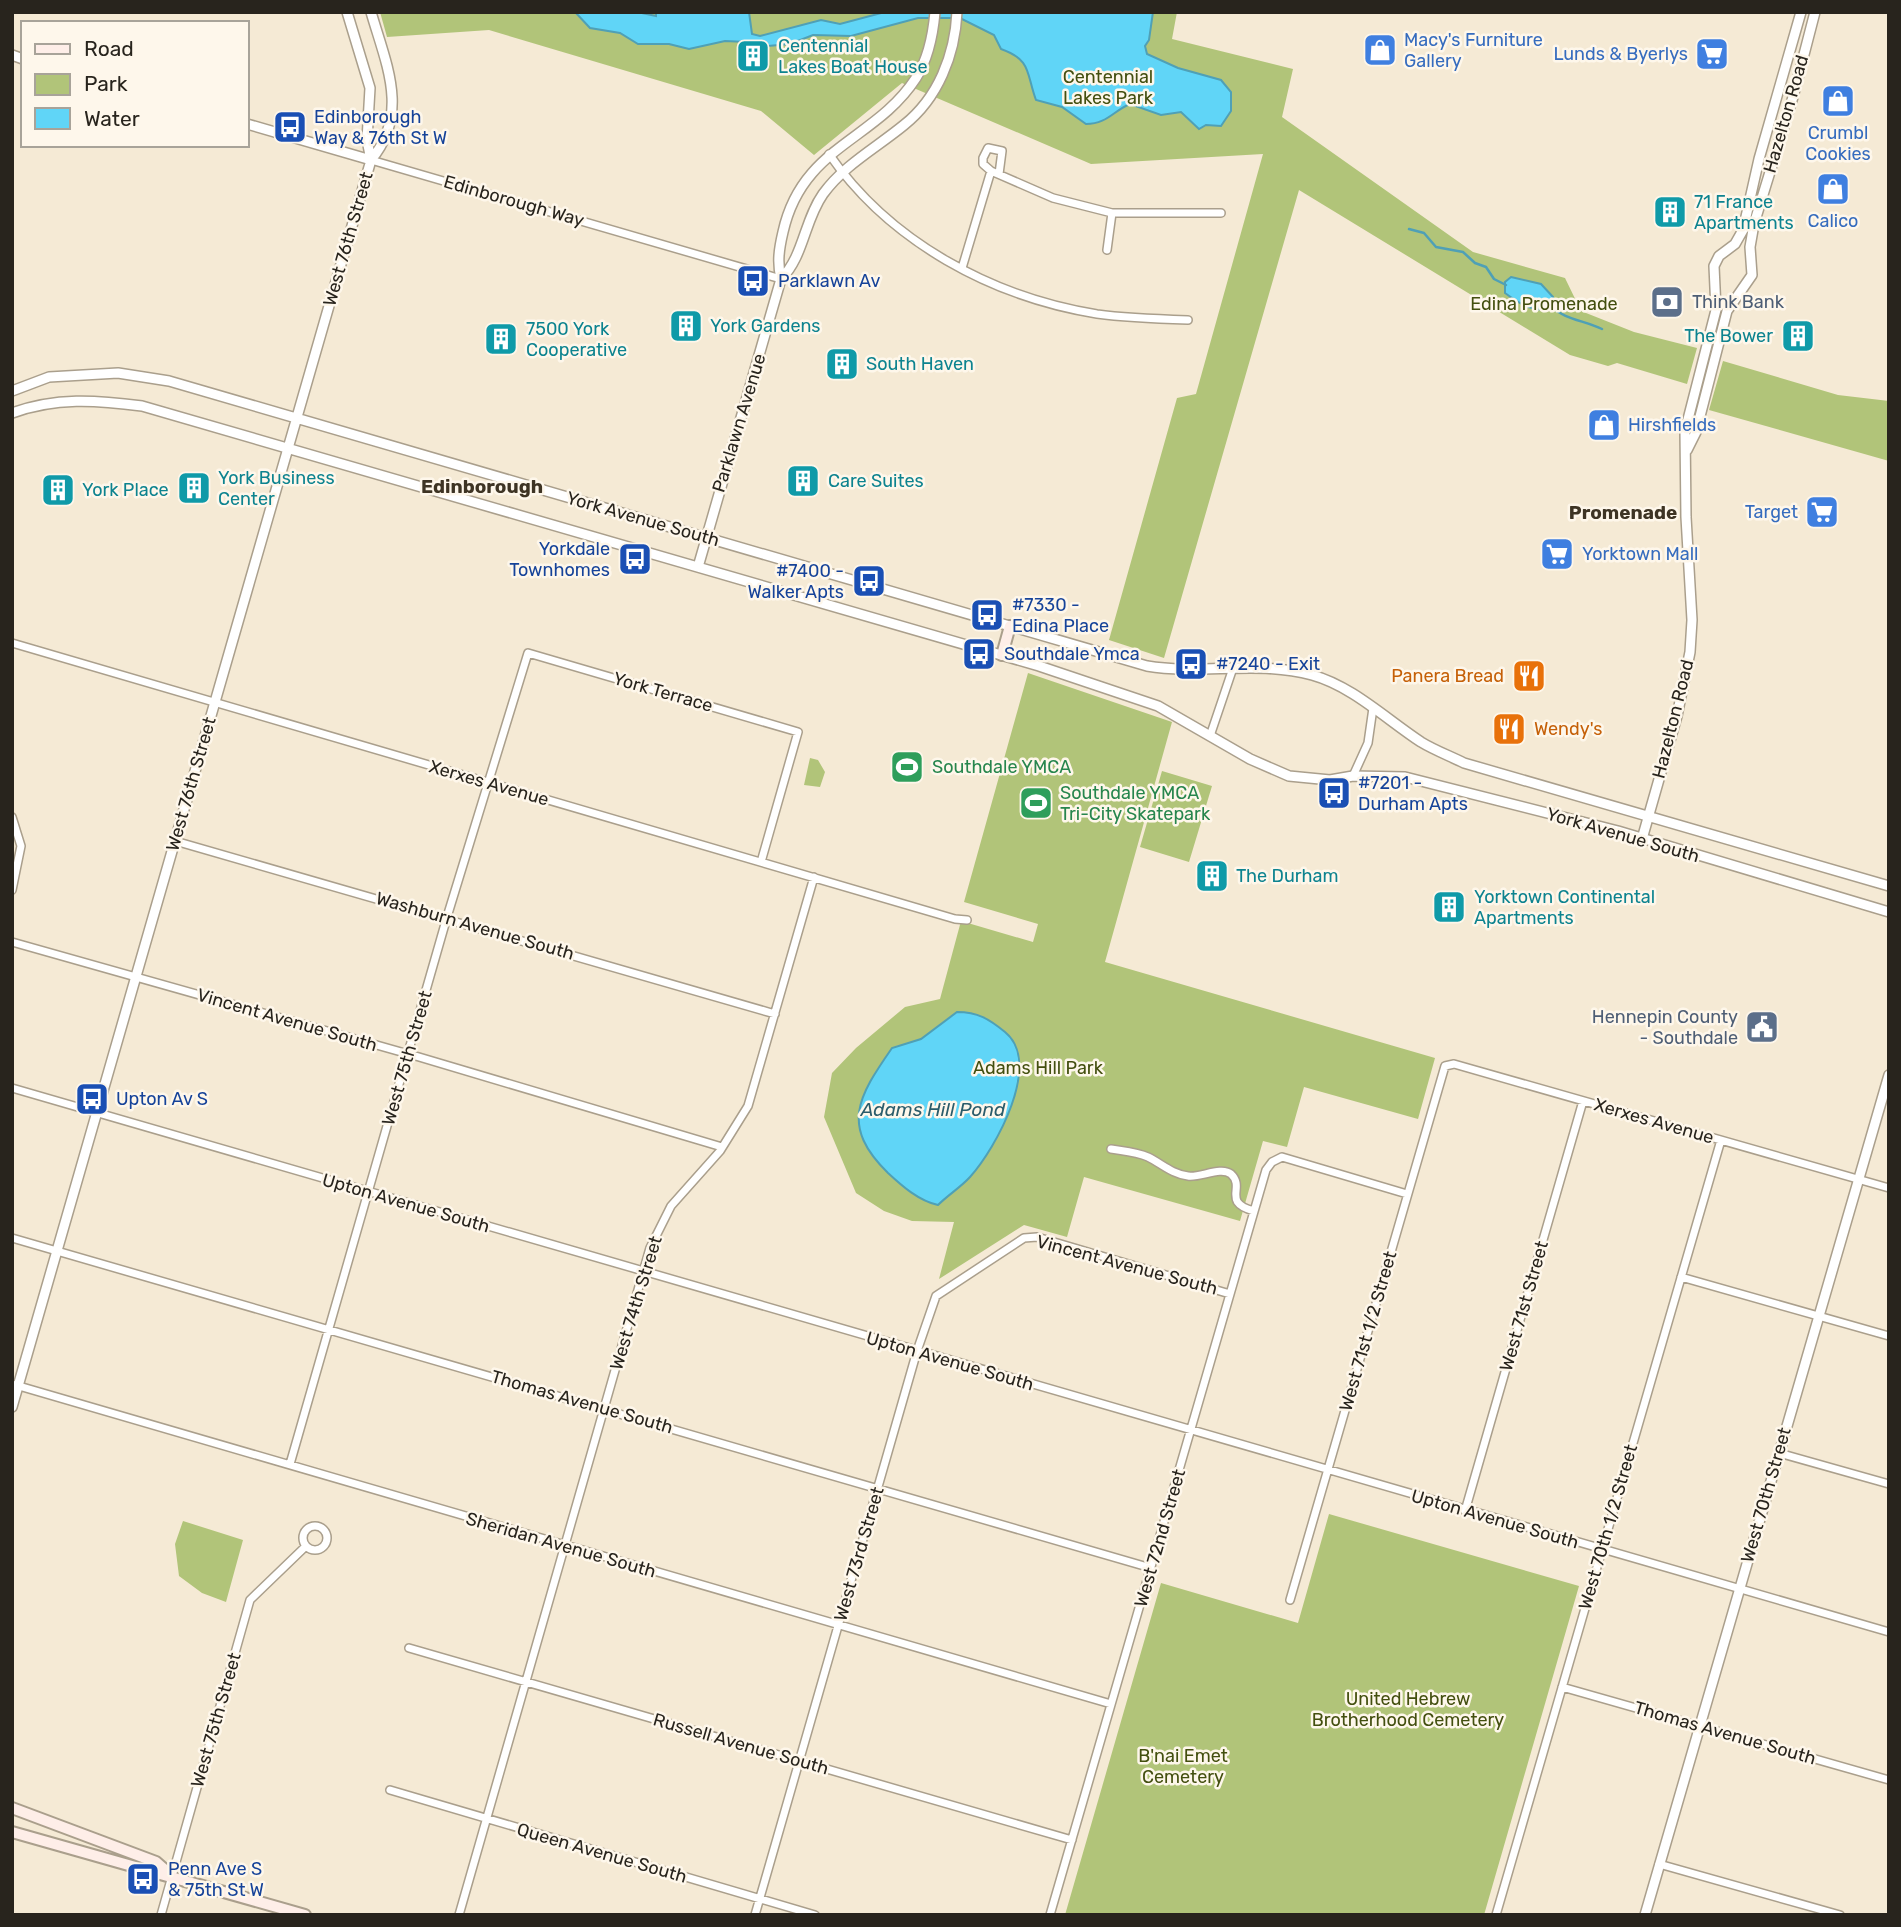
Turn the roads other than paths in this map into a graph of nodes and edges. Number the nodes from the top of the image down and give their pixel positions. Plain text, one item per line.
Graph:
1 (347, 12) edge
2 (371, 12) edge
3 (935, 12) edge
4 (957, 12) edge
5 (1801, 12) edge
6 (1815, 12) edge
7 (248, 124) edge
8 (829, 154) junction
9 (371, 160) junction
10 (991, 170) junction
11 (842, 172) junction
12 (999, 174) junction
13 (1112, 213) junction
14 (1222, 213) dead end
15 (1107, 250) dead end
16 (1727, 250) junction
17 (1751, 259) junction
18 (962, 268) junction
19 (781, 279) junction
20 (1715, 283) junction
21 (1740, 292) junction
22 (1188, 320) dead end
23 (12, 391) edge
24 (12, 413) edge
25 (296, 418) junction
26 (288, 448) junction
27 (1686, 452) junction
28 (706, 538) junction
29 (698, 567) junction
30 (1010, 626) junction
31 (12, 643) edge
32 (528, 653) joint
33 (1002, 655) junction
34 (1233, 668) junction
35 (215, 702) junction
36 (1373, 708) junction
37 (1210, 736) junction
38 (1353, 776) junction
39 (488, 782) junction
40 (12, 817) edge
41 (1648, 818) junction
42 (1642, 839) junction
43 (175, 841) junction
44 (761, 862) junction
45 (814, 877) junction
46 (1889, 886) edge
47 (12, 890) edge
48 (1889, 912) edge
49 (447, 917) junction
50 (967, 920) dead end
51 (12, 942) edge
52 (136, 977) junction
53 (775, 1014) junction
54 (408, 1054) junction
55 (1450, 1064) joint
56 (1889, 1075) edge
57 (12, 1088) edge
58 (1583, 1101) junction
59 (97, 1113) junction
60 (1721, 1140) junction
61 (722, 1147) junction
62 (1111, 1149) dead end
63 (1859, 1180) junction
64 (1889, 1188) edge
65 (369, 1192) junction
66 (1407, 1194) junction
67 (1254, 1211) junction
68 (12, 1238) edge
69 (1024, 1238) joint
70 (57, 1251) junction
71 (643, 1271) junction
72 (1681, 1277) junction
73 (1230, 1293) junction
74 (1819, 1316) junction
75 (330, 1327) junction
76 (1889, 1336) edge
77 (917, 1351) junction
78 (15, 1384) edge
79 (12, 1407) edge
80 (604, 1409) junction
81 (1191, 1431) junction
82 (1779, 1452) junction
83 (290, 1464) junction
84 (1328, 1471) junction
85 (1889, 1484) edge
86 (877, 1488) junction
87 (1465, 1511) junction
88 (306, 1546) dead end
89 (564, 1546) junction
90 (1601, 1550) junction
91 (1151, 1568) junction
92 (1739, 1590) junction
93 (1290, 1600) dead end
94 (838, 1625) junction
95 (1889, 1632) edge
96 (409, 1648) dead end
97 (526, 1682) junction
98 (1562, 1687) junction
99 (1111, 1704) junction
100 (1699, 1726) junction
101 (799, 1761) junction
102 (1889, 1780) edge
103 (390, 1790) dead end
104 (12, 1808) edge
105 (486, 1820) junction
106 (12, 1832) edge
107 (1072, 1840) junction
108 (1659, 1864) junction
109 (172, 1877) junction
110 (760, 1899) junction
111 (161, 1915) edge
112 (305, 1915) edge
113 (459, 1915) edge
114 (755, 1915) edge
115 (815, 1915) edge
116 (1050, 1915) edge
117 (1496, 1915) edge
118 (1645, 1915) edge
119 (1840, 1915) edge

1 - 9 street, West 76th Street
2 - 9 street, West 76th Street
3 - 8 street, Parklawn Avenue
4 - 11 street, Parklawn Avenue
5 - 16 street, Hazelton Road
6 - 17 street, Hazelton Road
7 - 9 street, Edinborough Way
8 - 11 street
8 - 19 street, Parklawn Avenue
9 - 19 street, Edinborough Way
9 - 25 street, West 76th Street
10 - 12 street
10 - 12 street
10 - 18 street
11 - 18 street
11 - 19 street, Parklawn Avenue
12 - 13 street
13 - 14 street
13 - 15 street
16 - 17 street
16 - 20 street, Hazelton Road
17 - 21 street, Hazelton Road
18 - 22 street
19 - 28 street, Parklawn Avenue
20 - 21 street
20 - 27 street, Hazelton Road
21 - 27 street, Hazelton Road
23 - 25 street, York Avenue South
24 - 26 street, York Avenue South
25 - 26 street, West 76th Street
25 - 28 street, York Avenue South
26 - 29 street, York Avenue South
26 - 35 street, West 76th Street
27 - 41 street, Hazelton Road
28 - 29 street, Parklawn Avenue
28 - 30 street, York Avenue South
29 - 33 street, York Avenue South
30 - 33 main road
30 - 34 street, York Avenue South
31 - 35 street, Xerxes Avenue
32 - 39 street, West 75th Street
32 - 44 street, York Terrace
33 - 37 street, York Avenue South
34 - 36 street, York Avenue South
34 - 37 street
35 - 39 street, Xerxes Avenue
35 - 43 street, West 76th Street
36 - 38 street
36 - 41 street, York Avenue South
37 - 38 street, York Avenue South
38 - 42 street, York Avenue South
39 - 44 street, Xerxes Avenue
39 - 49 street, West 75th Street
40 - 47 street
41 - 42 street, Hazelton Road
41 - 46 street, York Avenue South
42 - 48 street, York Avenue South
43 - 49 street, Washburn Avenue South
43 - 52 street, West 76th Street
44 - 45 street, Xerxes Avenue
45 - 50 street, Xerxes Avenue
45 - 53 street, West 74th Street
49 - 53 street, Washburn Avenue South
49 - 54 street, West 75th Street
51 - 52 street, Vincent Avenue South
52 - 54 street, Vincent Avenue South
52 - 59 street, West 76th Street
53 - 61 street, West 74th Street
54 - 61 street, Vincent Avenue South
54 - 65 street, West 75th Street
55 - 58 street, Xerxes Avenue
55 - 66 street, West 71st 1/2 Street
56 - 63 street, West 70th Street
57 - 59 street, Upton Avenue South
58 - 60 street, Xerxes Avenue
58 - 87 street, West 71st Street
59 - 65 street, Upton Avenue South
59 - 70 street, West 76th Street
60 - 63 street, Xerxes Avenue
60 - 72 street, West 70th 1/2 Street
61 - 71 street, West 74th Street
62 - 67 street
63 - 64 street, Xerxes Avenue
63 - 74 street, West 70th Street
65 - 71 street, Upton Avenue South
65 - 75 street, West 75th Street
66 - 67 street, West 72nd Street
66 - 84 street, West 71st 1/2 Street
67 - 73 street, West 72nd Street
68 - 70 street, Thomas Avenue South
69 - 73 street, Vincent Avenue South
69 - 77 street, West 73rd Street
70 - 75 street, Thomas Avenue South
70 - 78 street, West 76th Street
71 - 77 street, Upton Avenue South
71 - 80 street, West 74th Street
72 - 74 street
72 - 90 street, West 70th 1/2 Street
73 - 81 street, West 72nd Street
74 - 76 street
74 - 82 street, West 70th Street
75 - 80 street, Thomas Avenue South
75 - 83 street, West 75th Street
77 - 81 street, Upton Avenue South
77 - 86 street, West 73rd Street
78 - 79 street, West 76th Street
78 - 83 street, Sheridan Avenue South
80 - 86 street, Thomas Avenue South
80 - 89 street, West 74th Street
81 - 84 street, Upton Avenue South
81 - 91 street, West 72nd Street
82 - 85 street
82 - 92 street, West 70th Street
83 - 89 street, Sheridan Avenue South
84 - 87 street, Upton Avenue South
84 - 93 street, West 71st 1/2 Street
86 - 91 street, Thomas Avenue South
86 - 94 street, West 73rd Street
87 - 90 street, Upton Avenue South
88 - 109 street, West 75th Street
89 - 94 street, Sheridan Avenue South
89 - 97 street, West 74th Street
90 - 92 street, Upton Avenue South
90 - 98 street, West 70th 1/2 Street
91 - 99 street, West 72nd Street
92 - 95 street, Upton Avenue South
92 - 100 street, West 70th Street
94 - 99 street, Sheridan Avenue South
94 - 101 street, West 73rd Street
96 - 97 street, Russell Avenue South
97 - 101 street, Russell Avenue South
97 - 105 street, West 74th Street
98 - 100 street, Thomas Avenue South
98 - 117 street, West 70th 1/2 Street
99 - 107 street, West 72nd Street
100 - 102 street, Thomas Avenue South
100 - 108 street, West 70th Street
101 - 107 street, Russell Avenue South
101 - 110 street, West 73rd Street
103 - 105 street, Queen Avenue South
104 - 109 main road
105 - 110 street, Queen Avenue South
105 - 113 street, West 74th Street
106 - 109 main road
107 - 116 street, West 72nd Street
108 - 118 street, West 70th Street
108 - 119 street
109 - 111 street, West 75th Street
109 - 112 main road
110 - 114 street, West 73rd Street
110 - 115 street, Queen Avenue South

